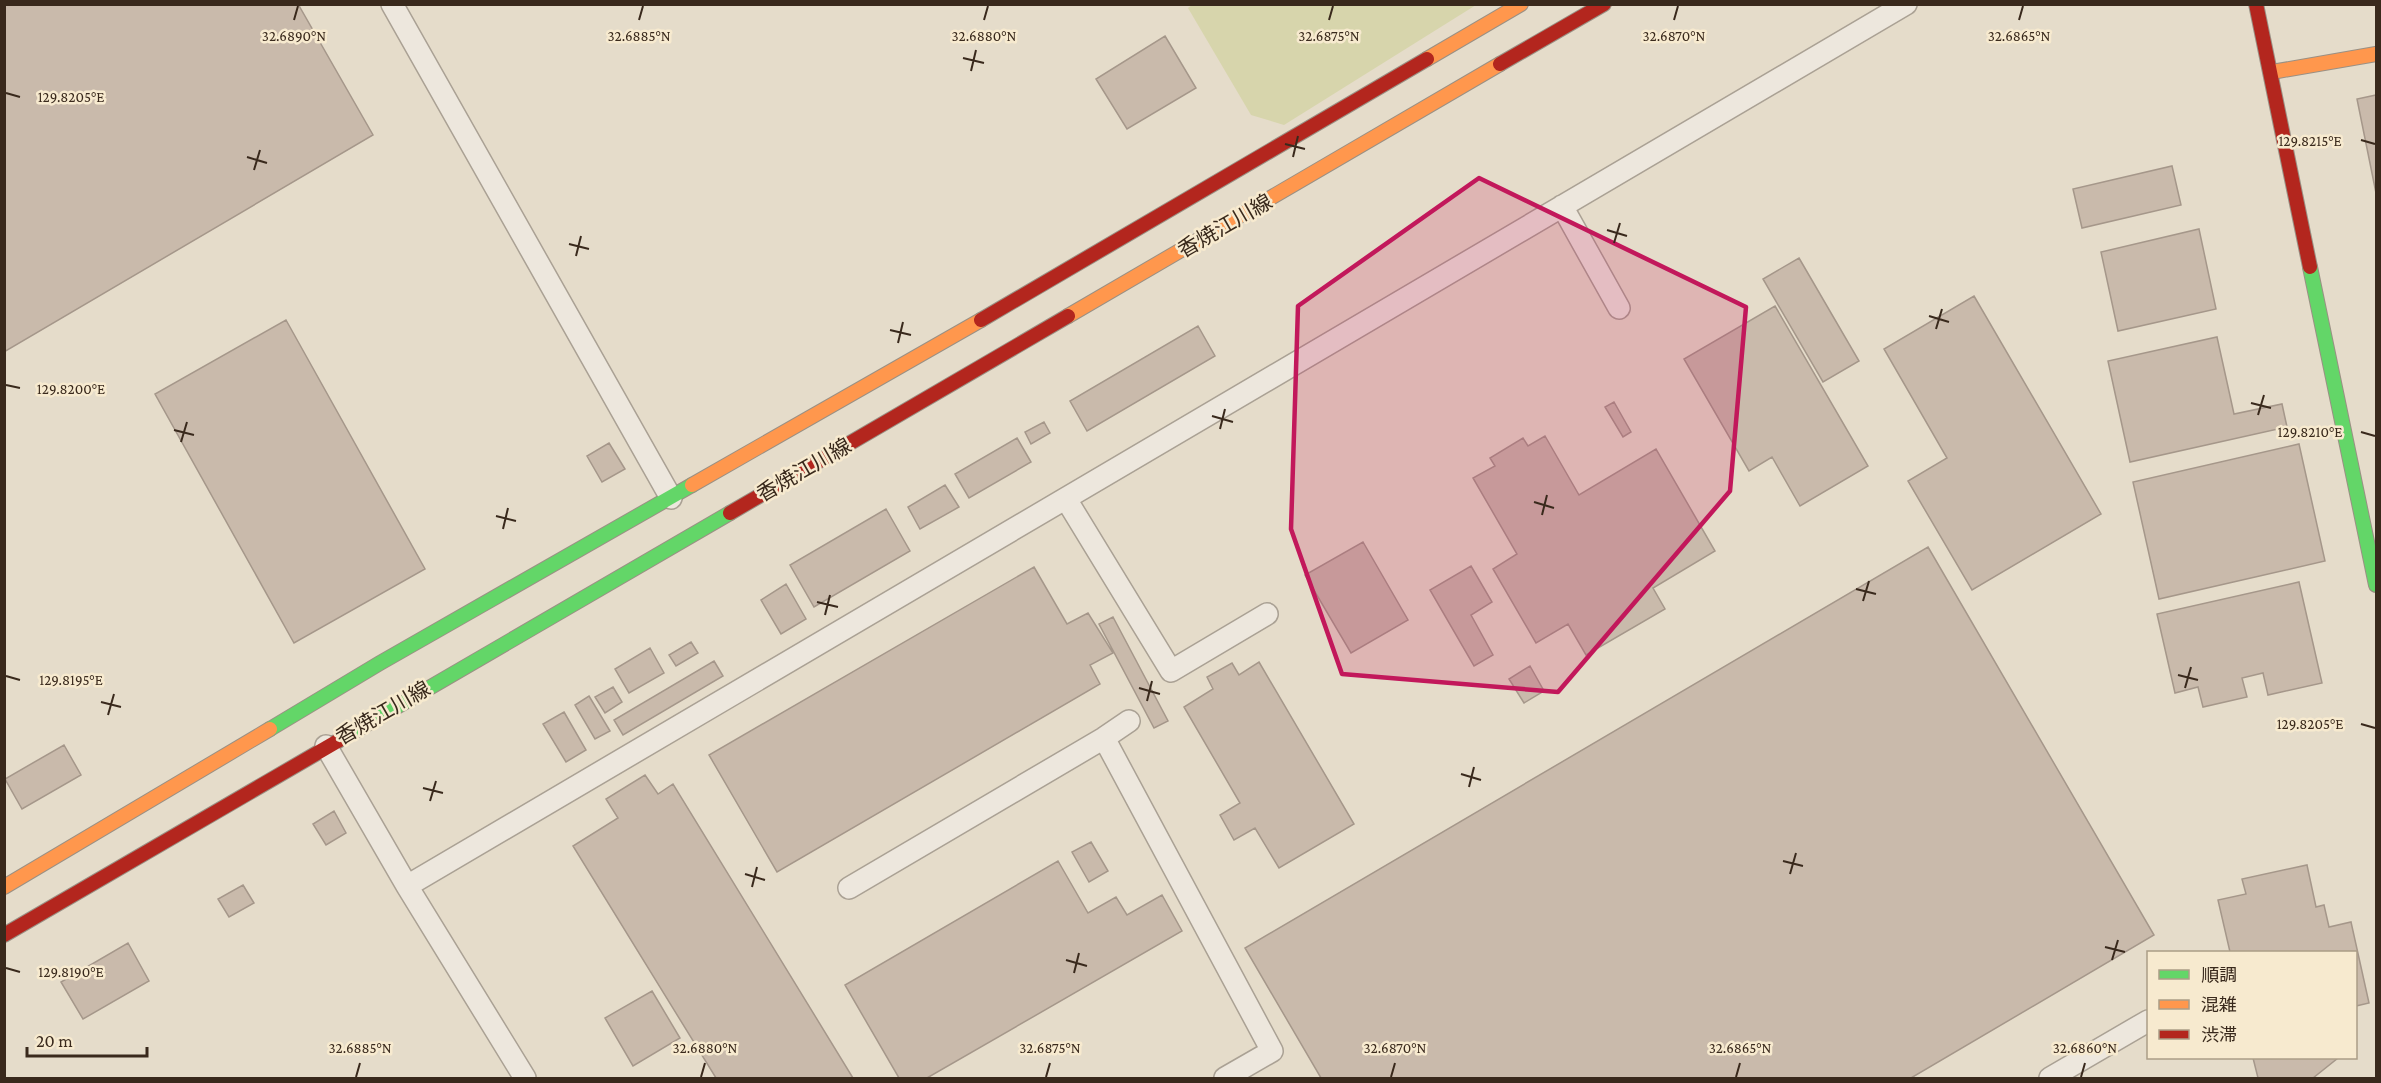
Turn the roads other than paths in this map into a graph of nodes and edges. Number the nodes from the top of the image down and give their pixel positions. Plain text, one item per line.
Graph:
1 (392, 4) edge
2 (1521, 4) edge
3 (1604, 4) edge
4 (1906, 4) edge
5 (2256, 4) edge
6 (2376, 54) edge
7 (2271, 72) junction
8 (1562, 206) junction
9 (1619, 308) dead end
10 (671, 498) junction
11 (1066, 499) junction
12 (2376, 585) edge
13 (1267, 614) dead end
14 (1129, 720) dead end
15 (1104, 738) junction
16 (326, 746) junction
17 (407, 886) junction
18 (4, 887) edge
19 (849, 888) dead end
20 (4, 935) edge
21 (2147, 1022) edge
22 (525, 1078) edge
23 (1225, 1078) edge
24 (2050, 1078) edge

1 - 10 lane
2 - 10 main road, 香焼江川線
3 - 16 main road, 香焼江川線
4 - 8 lane
5 - 7 main road
6 - 7 main road
7 - 12 main road
8 - 9 lane
8 - 11 lane
10 - 18 main road, 香焼江川線
11 - 13 lane
11 - 17 lane
14 - 15 lane
15 - 19 lane
15 - 23 lane
16 - 17 lane
16 - 20 main road, 香焼江川線
17 - 22 lane
21 - 24 lane

